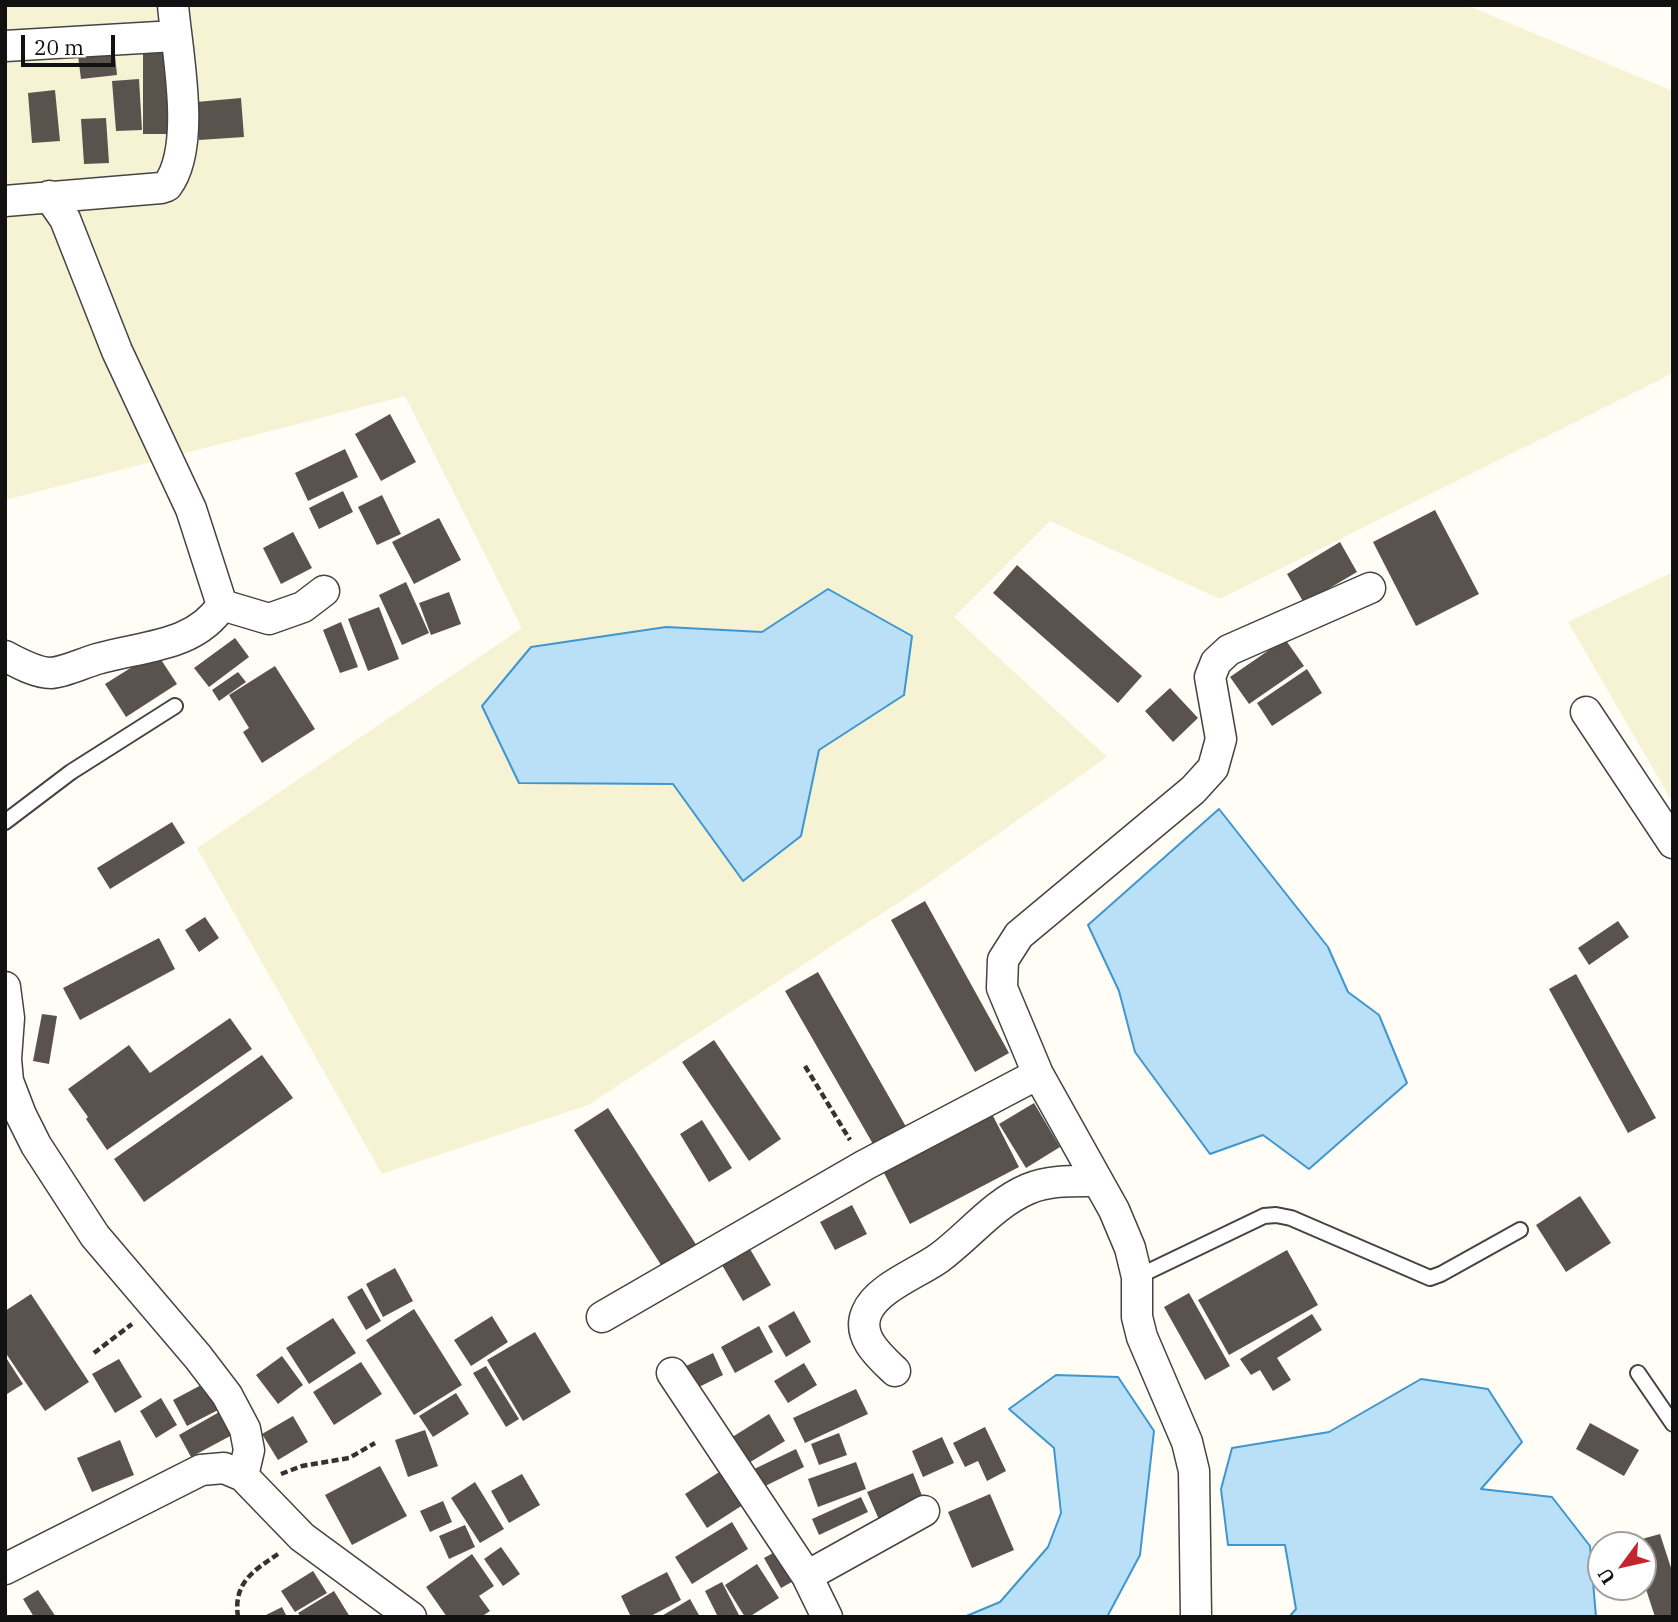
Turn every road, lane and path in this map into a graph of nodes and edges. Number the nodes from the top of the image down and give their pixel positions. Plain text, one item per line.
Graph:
1 (173, 5) edge
2 (176, 36) junction
3 (5, 46) edge
4 (49, 196) junction
5 (5, 201) edge
6 (1370, 588) dead end
7 (324, 591) dead end
8 (222, 605) junction
9 (5, 656) edge
10 (175, 706) dead end
11 (1586, 712) dead end
12 (5, 822) edge
13 (1673, 843) edge
14 (5, 988) edge
15 (805, 1066) dead end
16 (1038, 1074) junction
17 (7, 1082) edge
18 (865, 1165) junction
19 (1096, 1181) junction
20 (1520, 1230) dead end
21 (1137, 1277) junction
22 (155, 1307) junction
23 (602, 1317) dead end
24 (93, 1353) dead end
25 (895, 1371) dead end
26 (672, 1373) dead end
27 (1638, 1373) dead end
28 (1673, 1424) edge
29 (374, 1443) dead end
30 (250, 1483) junction
31 (924, 1511) dead end
32 (302, 1537) junction
33 (5, 1569) edge
34 (807, 1576) junction
35 (238, 1617) edge
36 (411, 1617) edge
37 (827, 1617) edge
38 (1196, 1617) edge

1 - 2 street
2 - 3 street
2 - 4 street
4 - 5 street
4 - 8 street
6 - 16 street
7 - 8 street
8 - 9 street
10 - 12 lane
11 - 13 street
14 - 17 street
15 - 18 path
16 - 18 street
16 - 19 street
17 - 22 street
18 - 23 street
19 - 21 street
19 - 25 street
20 - 21 lane
21 - 38 street
22 - 24 path
22 - 30 street
26 - 34 street
27 - 28 lane
29 - 30 path
30 - 32 street
30 - 33 street
31 - 34 street
32 - 35 path
32 - 36 street
34 - 37 street

